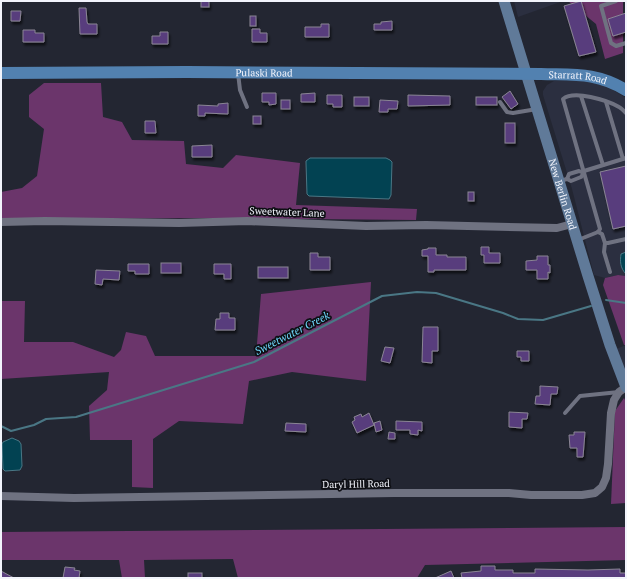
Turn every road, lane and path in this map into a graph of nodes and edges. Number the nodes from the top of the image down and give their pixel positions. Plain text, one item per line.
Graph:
1 (504, 1) edge
2 (616, 1) edge
3 (626, 43) edge
4 (1, 73) edge
5 (238, 73) junction
6 (526, 74) junction
7 (626, 90) edge
8 (582, 96) junction
9 (500, 102) dead end
10 (606, 102) junction
11 (247, 106) dead end
12 (537, 109) junction
13 (626, 113) edge
14 (624, 158) edge
15 (603, 165) junction
16 (584, 172) junction
17 (563, 180) junction
18 (1, 222) edge
19 (572, 224) junction
20 (598, 232) junction
21 (626, 239) edge
22 (577, 240) junction
23 (605, 243) junction
24 (610, 272) dead end
25 (624, 389) edge
26 (565, 413) dead end
27 (1, 496) edge

1 - 6 street, New Berlin Road
2 - 3 lane
4 - 5 main road, Pulaski Road
5 - 6 main road, Pulaski Road
5 - 11 lane
6 - 7 main road, Starratt Road
6 - 12 street, New Berlin Road
8 - 10 lane
8 - 15 lane
8 - 16 lane
9 - 12 lane
10 - 13 lane
10 - 14 lane
12 - 17 street, New Berlin Road
14 - 15 lane
15 - 16 lane
16 - 17 lane
16 - 17 lane
16 - 20 lane
17 - 19 street, New Berlin Road
18 - 19 street, Sweetwater Lane
19 - 22 street, New Berlin Road
20 - 22 lane
20 - 23 lane
21 - 23 lane
22 - 25 street, New Berlin Road
23 - 24 lane
25 - 26 lane
25 - 27 street, Daryl Hill Road

